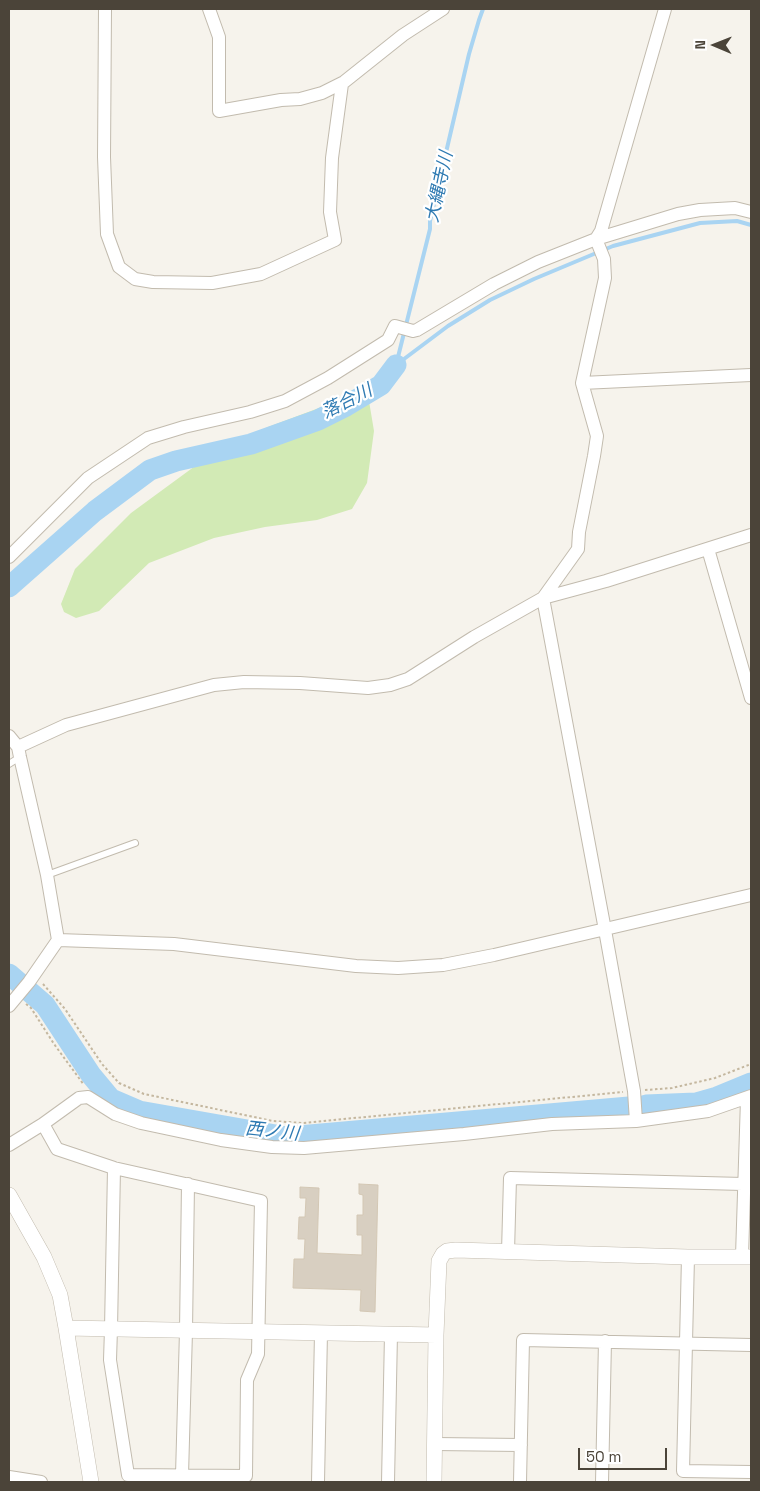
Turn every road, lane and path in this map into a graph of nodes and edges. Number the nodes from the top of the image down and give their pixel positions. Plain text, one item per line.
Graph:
1 (105, 9) edge
2 (209, 9) edge
3 (443, 9) edge
4 (665, 9) edge
5 (342, 84) junction
6 (751, 212) edge
7 (596, 239) junction
8 (751, 375) edge
9 (582, 383) junction
10 (751, 535) edge
11 (708, 549) junction
12 (9, 557) edge
13 (543, 598) junction
14 (751, 698) edge
15 (9, 736) edge
16 (19, 752) junction
17 (9, 764) edge
18 (135, 843) dead end
19 (47, 875) junction
20 (751, 895) edge
21 (605, 930) junction
22 (58, 940) junction
23 (22, 986) edge
24 (9, 1006) edge
25 (751, 1064) edge
26 (634, 1091) junction
27 (88, 1097) junction
28 (749, 1097) edge
29 (636, 1121) junction
30 (44, 1124) junction
31 (9, 1145) edge
32 (114, 1168) junction
33 (188, 1184) junction
34 (743, 1184) junction
35 (9, 1195) edge
36 (508, 1252) junction
37 (746, 1256) edge
38 (688, 1257) junction
39 (66, 1328) junction
40 (111, 1329) junction
41 (186, 1331) junction
42 (259, 1332) junction
43 (321, 1333) junction
44 (391, 1334) junction
45 (436, 1335) junction
46 (605, 1341) junction
47 (685, 1344) junction
48 (751, 1345) edge
49 (435, 1444) junction
50 (521, 1445) junction
51 (751, 1472) edge
52 (182, 1476) junction
53 (9, 1477) edge
54 (683, 1477) edge
55 (41, 1482) edge
56 (91, 1482) edge
57 (318, 1482) edge
58 (388, 1482) edge
59 (434, 1482) edge
60 (520, 1482) edge
61 (602, 1482) edge

1 - 5 street
2 - 5 street
3 - 5 street
4 - 7 street
6 - 7 street
7 - 9 street
7 - 12 street
8 - 9 street
9 - 13 street
10 - 11 street
11 - 13 street
11 - 14 street
13 - 16 street
13 - 21 street
15 - 16 street
16 - 17 lane
16 - 19 street
18 - 19 lane
19 - 22 street
20 - 21 street
21 - 22 street
21 - 26 street
22 - 23 street
23 - 24 street
23 - 26 path
23 - 27 path
25 - 26 path
26 - 29 street
27 - 29 street
27 - 30 street
28 - 29 street
28 - 34 street
30 - 31 street
30 - 32 street
32 - 33 street
32 - 40 street
33 - 41 street
33 - 42 street
34 - 36 street
34 - 37 street
35 - 39 street
36 - 38 street
36 - 45 street
37 - 38 street
38 - 47 street
39 - 40 street
39 - 56 street
40 - 41 street
40 - 52 street
41 - 42 street
41 - 52 street
42 - 43 street
42 - 52 street
43 - 44 street
43 - 57 street
44 - 45 street
44 - 58 street
45 - 49 street
46 - 47 street
46 - 50 street
46 - 61 street
47 - 48 street
47 - 54 street
49 - 50 street
49 - 59 street
50 - 60 street
51 - 54 street
53 - 55 street

